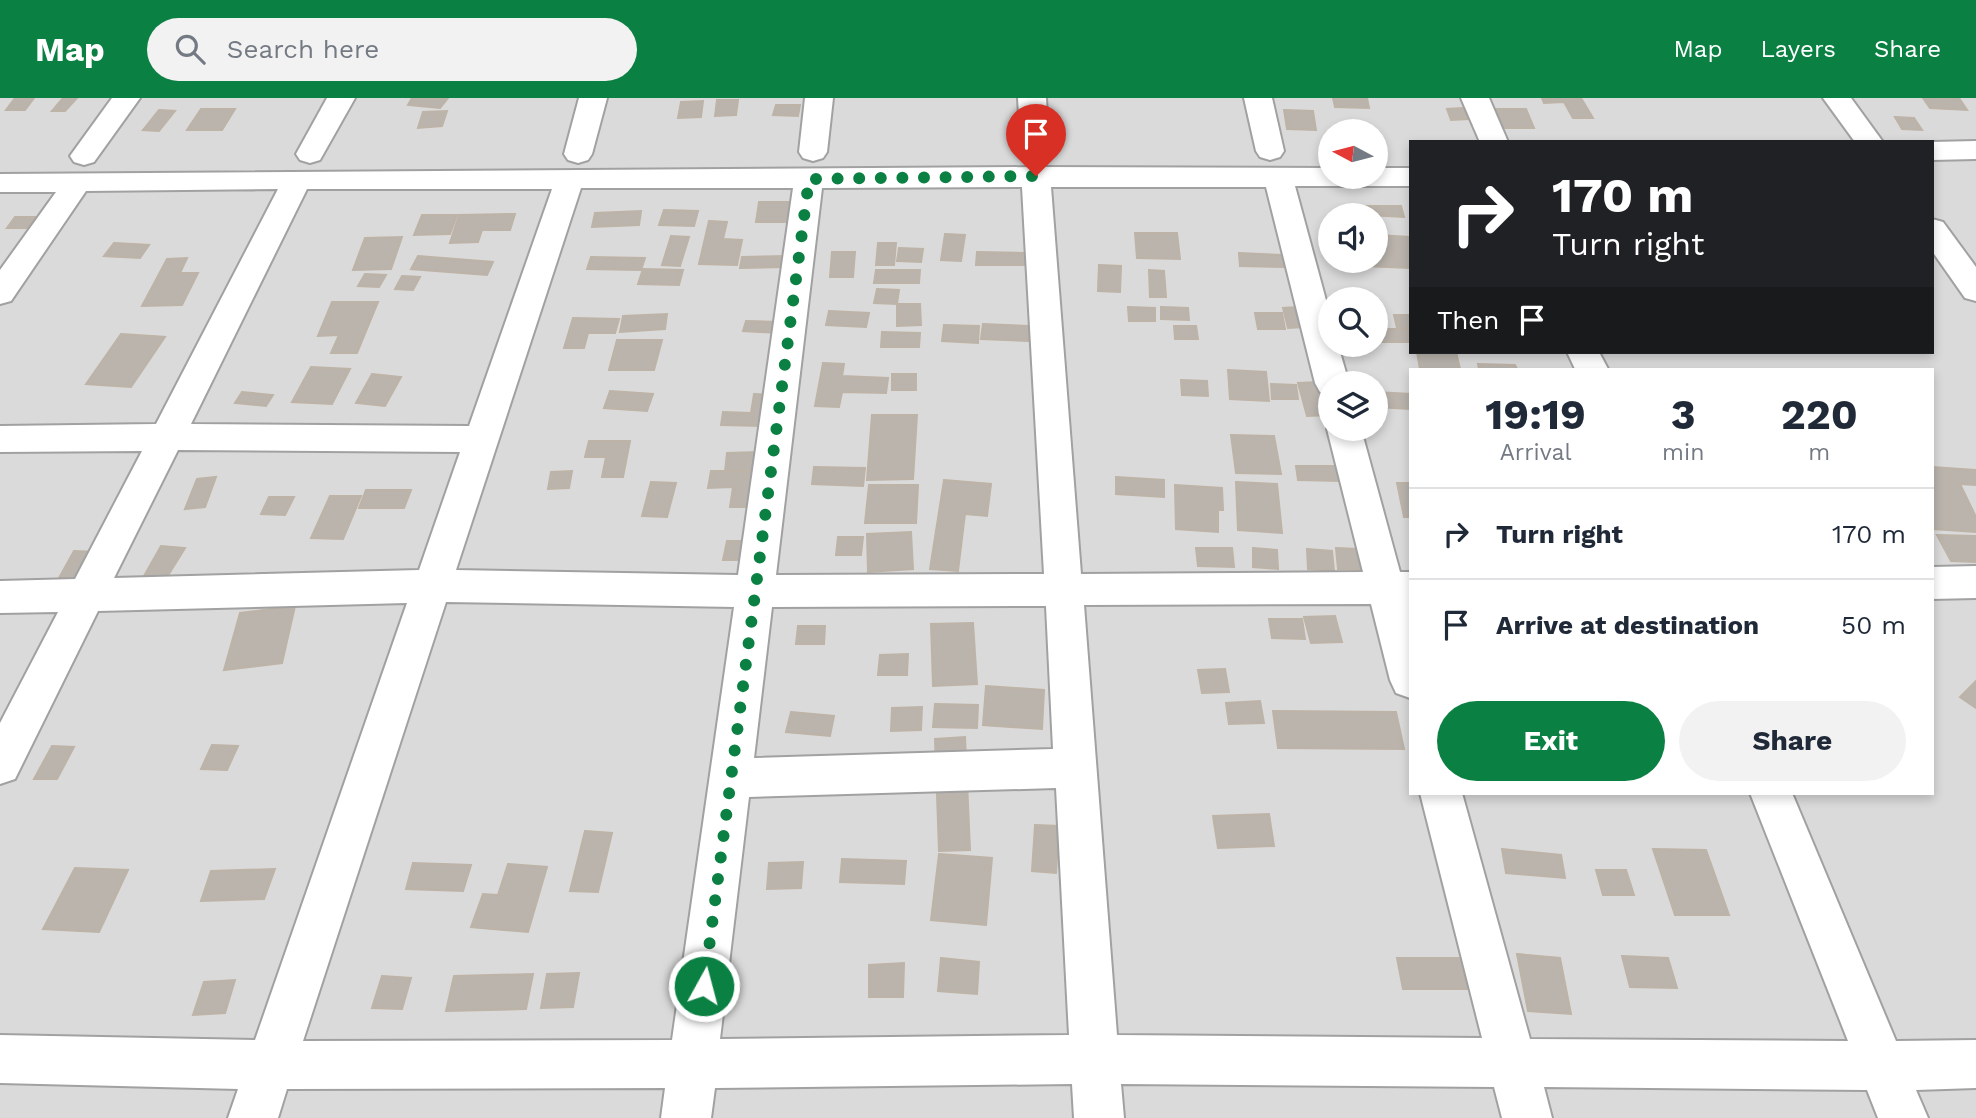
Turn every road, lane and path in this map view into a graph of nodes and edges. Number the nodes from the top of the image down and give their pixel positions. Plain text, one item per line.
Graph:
1 (126, 98) edge
2 (341, 98) edge
3 (593, 98) edge
4 (819, 98) edge
5 (1032, 98) edge
6 (1258, 98) edge
7 (1475, 98) edge
8 (1837, 98) edge
9 (1493, 140) edge
10 (1868, 140) edge
11 (1976, 150) edge
12 (1388, 151) edge
13 (1409, 151) edge
14 (1934, 151) edge
15 (965, 152) dead end
16 (1318, 154) edge
17 (1046, 156) junction
18 (0, 158) edge
19 (1274, 165) junction
20 (811, 166) junction
21 (303, 167) junction
22 (573, 167) junction
23 (81, 169) junction
24 (1934, 176) edge
25 (1976, 176) edge
26 (1409, 177) edge
27 (0, 183) edge
28 (1934, 232) edge
29 (1976, 290) edge
30 (0, 293) edge
31 (1329, 371) edge
32 (168, 437) junction
33 (0, 439) edge
34 (482, 439) junction
35 (1348, 441) edge
36 (1976, 582) edge
37 (1934, 583) edge
38 (432, 586) junction
39 (1063, 588) junction
40 (1398, 588) edge
41 (757, 591) junction
42 (87, 595) junction
43 (0, 597) edge
44 (1409, 672) edge
45 (0, 765) edge
46 (1076, 768) junction
47 (731, 778) junction
48 (1442, 795) edge
49 (1772, 795) edge
50 (0, 1059) edge
51 (1096, 1059) junction
52 (1513, 1063) junction
53 (693, 1064) junction
54 (1976, 1064) edge
55 (269, 1065) junction
56 (1882, 1066) junction
57 (253, 1118) edge
58 (687, 1118) edge
59 (1099, 1118) edge
60 (1527, 1118) edge
61 (1903, 1118) edge

1 - 23 street
2 - 21 street
3 - 22 street
4 - 20 street
5 - 17 street
6 - 19 street
7 - 9 street
8 - 10 street
11 - 14 street
12 - 13 street
15 - 20 street
16 - 19 street
17 - 19 street
17 - 19 street
17 - 20 street
17 - 39 street
18 - 23 street
19 - 26 street
19 - 31 street
20 - 22 street
20 - 41 street
21 - 22 street
21 - 23 street
21 - 32 street
22 - 34 street
23 - 27 street
23 - 30 street
24 - 25 street
28 - 29 street
32 - 33 street
32 - 34 street
32 - 42 street
34 - 38 street
35 - 40 street
36 - 37 street
38 - 41 street
38 - 42 street
38 - 55 street
39 - 40 street
39 - 41 street
39 - 46 street
40 - 44 street
41 - 47 street
42 - 43 street
42 - 45 street
46 - 47 street
46 - 51 street
47 - 53 street
48 - 52 street
49 - 56 street
50 - 55 street
51 - 52 street
51 - 53 street
51 - 59 street
52 - 56 street
52 - 60 street
53 - 55 street
53 - 58 street
54 - 56 street
55 - 57 street
56 - 61 street

